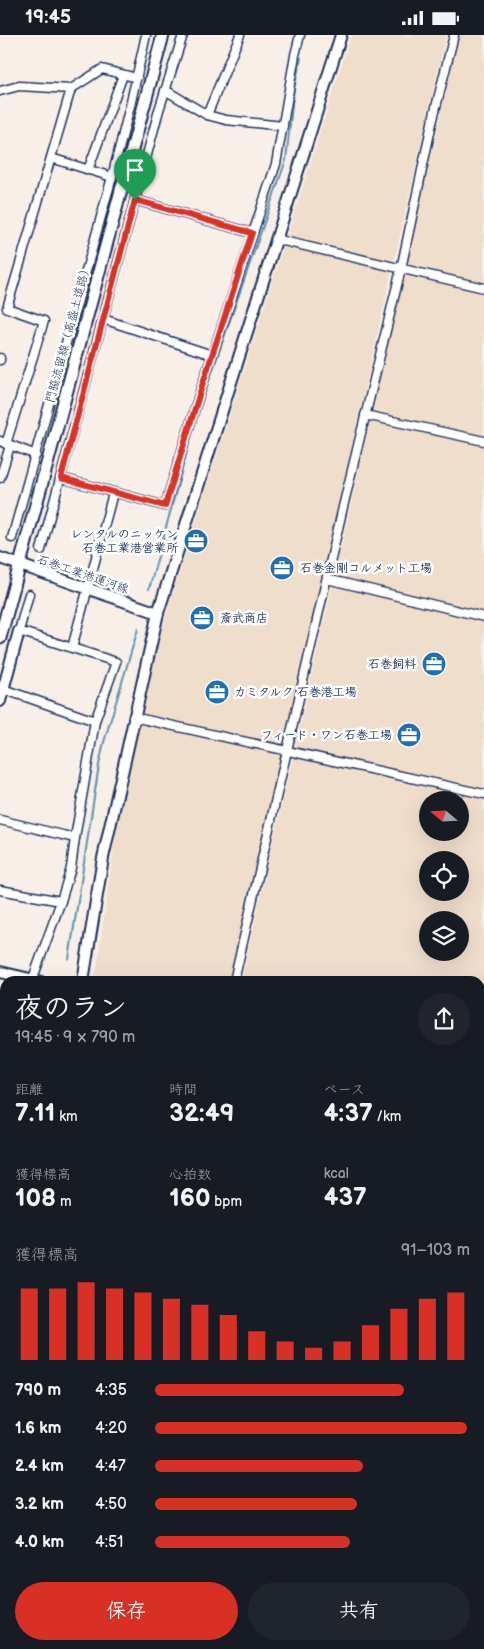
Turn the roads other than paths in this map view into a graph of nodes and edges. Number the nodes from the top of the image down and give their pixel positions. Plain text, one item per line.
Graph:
1 (146, 35) edge
2 (163, 35) edge
3 (183, 35) edge
4 (240, 35) edge
5 (300, 35) edge
6 (341, 35) edge
7 (454, 35) edge
8 (123, 75) junction
9 (136, 78) junction
10 (71, 89) junction
11 (165, 90) junction
12 (0, 91) edge
13 (207, 115) junction
14 (283, 126) junction
15 (51, 158) junction
16 (88, 170) junction
17 (112, 177) junction
18 (135, 200) junction
19 (252, 233) junction
20 (275, 239) junction
21 (401, 269) junction
22 (484, 288) edge
23 (103, 319) junction
24 (212, 355) junction
25 (365, 415) junction
26 (484, 441) edge
27 (6, 444) edge
28 (36, 455) junction
29 (0, 478) edge
30 (61, 478) junction
31 (113, 493) junction
32 (12, 538) dead end
33 (41, 550) dead end
34 (0, 558) edge
35 (20, 565) junction
36 (327, 579) junction
37 (88, 588) junction
38 (29, 594) dead end
39 (158, 613) junction
40 (484, 617) edge
41 (19, 631) junction
42 (0, 638) edge
43 (72, 648) junction
44 (3, 689) junction
45 (0, 701) edge
46 (133, 717) junction
47 (95, 721) junction
48 (287, 751) junction
49 (484, 794) edge
50 (0, 820) edge
51 (75, 838) junction
52 (0, 890) edge
53 (62, 901) junction
54 (0, 972) edge
55 (15, 976) edge
56 (36, 976) edge
57 (84, 976) edge
58 (235, 976) edge

1 - 9 street
2 - 35 main road, 門脇流留線（高盛土道路）
3 - 11 street
4 - 13 street
5 - 14 street
6 - 20 street
7 - 21 street
8 - 9 street
8 - 10 street
8 - 16 street
9 - 17 street
10 - 12 street
10 - 15 street
11 - 13 street
11 - 18 street
13 - 14 street
14 - 19 street
15 - 16 street
15 - 27 street
16 - 17 street
17 - 28 street
18 - 19 street
18 - 23 street
19 - 24 street
20 - 21 street
20 - 39 street
21 - 22 street
21 - 25 street
23 - 24 street
23 - 30 street
24 - 31 street
25 - 26 street
25 - 36 street
27 - 28 street
27 - 29 street
28 - 32 street
30 - 31 street
30 - 33 street
31 - 37 street
34 - 35 street, 石巻工業港運河線
35 - 37 street, 石巻工業港運河線
35 - 42 main road, 門脇流留線（高盛土道路）
36 - 40 street
36 - 48 street
37 - 39 street, 石巻工業港運河線
37 - 43 street
38 - 41 street
39 - 46 street
41 - 43 street
41 - 44 street
43 - 47 street
44 - 45 street
44 - 47 street
46 - 48 street
46 - 57 street
47 - 51 street
48 - 49 street
48 - 58 street
50 - 51 street
51 - 53 street
52 - 53 street
53 - 56 street
54 - 55 street

